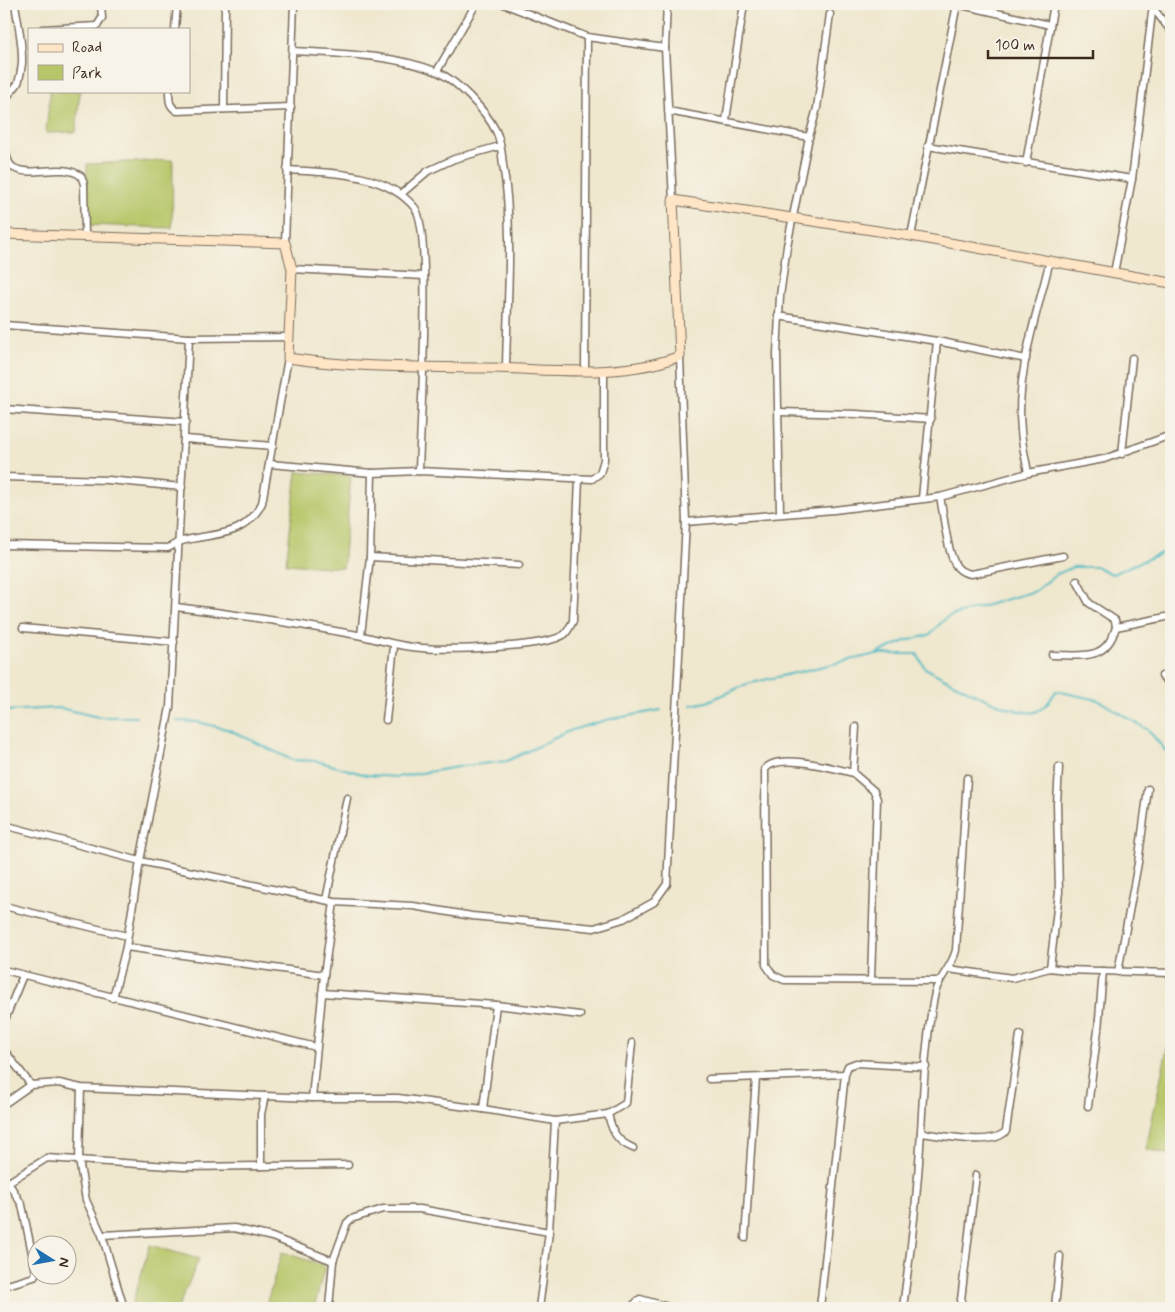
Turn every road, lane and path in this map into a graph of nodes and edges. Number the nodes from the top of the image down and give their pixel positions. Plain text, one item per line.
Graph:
1 (15, 4) edge
2 (101, 4) edge
3 (177, 4) edge
4 (225, 4) edge
5 (294, 4) edge
6 (476, 4) edge
7 (504, 4) edge
8 (667, 4) edge
9 (744, 4) edge
10 (957, 4) edge
11 (1054, 4) edge
12 (1153, 6) edge
13 (830, 14) dead end
14 (1050, 24) junction
15 (61, 28) edge
16 (174, 28) edge
17 (1171, 31) edge
18 (587, 37) junction
19 (28, 41) edge
20 (22, 47) junction
21 (665, 48) junction
22 (293, 51) junction
23 (437, 71) junction
24 (169, 92) edge
25 (6, 95) edge
26 (291, 107) junction
27 (224, 109) junction
28 (668, 111) junction
29 (726, 120) junction
30 (809, 137) junction
31 (500, 146) junction
32 (928, 146) junction
33 (1026, 163) junction
34 (287, 170) junction
35 (1132, 179) junction
36 (401, 194) junction
37 (673, 200) junction
38 (793, 218) junction
39 (4, 234) edge
40 (911, 236) junction
41 (85, 237) junction
42 (284, 243) junction
43 (1050, 260) junction
44 (292, 269) junction
45 (1114, 273) junction
46 (424, 276) junction
47 (1171, 283) edge
48 (778, 316) junction
49 (4, 325) edge
50 (289, 337) junction
51 (189, 338) junction
52 (937, 341) junction
53 (680, 356) junction
54 (288, 358) junction
55 (1132, 358) dead end
56 (1026, 359) junction
57 (422, 367) junction
58 (506, 368) junction
59 (604, 370) junction
60 (585, 371) junction
61 (4, 409) edge
62 (779, 412) junction
63 (931, 419) junction
64 (186, 422) junction
65 (1171, 435) edge
66 (185, 439) junction
67 (273, 446) junction
68 (1122, 454) junction
69 (270, 464) junction
70 (419, 471) junction
71 (372, 473) junction
72 (1028, 473) junction
73 (4, 476) edge
74 (579, 478) junction
75 (182, 487) junction
76 (940, 497) junction
77 (922, 498) junction
78 (780, 513) junction
79 (686, 522) junction
80 (179, 542) junction
81 (4, 545) edge
82 (1063, 556) dead end
83 (370, 557) junction
84 (519, 565) dead end
85 (1076, 581) dead end
86 (176, 607) junction
87 (1171, 616) edge
88 (1116, 627) junction
89 (23, 628) dead end
90 (361, 635) junction
91 (174, 642) junction
92 (394, 646) junction
93 (1052, 655) dead end
94 (1162, 676) dead end
95 (1171, 685) edge
96 (386, 720) dead end
97 (856, 727) dead end
98 (1059, 767) dead end
99 (853, 773) junction
100 (967, 778) dead end
101 (1148, 790) dead end
102 (347, 798) dead end
103 (4, 825) edge
104 (140, 860) junction
105 (326, 900) junction
106 (334, 902) junction
107 (4, 906) edge
108 (127, 936) junction
109 (126, 947) junction
110 (948, 968) junction
111 (1050, 968) junction
112 (4, 970) edge
113 (1103, 971) junction
114 (1118, 972) junction
115 (1171, 973) edge
116 (23, 975) junction
117 (324, 975) junction
118 (871, 979) junction
119 (938, 981) junction
120 (322, 993) junction
121 (113, 998) junction
122 (496, 1005) junction
123 (580, 1016) dead end
124 (4, 1022) edge
125 (1020, 1035) dead end
126 (632, 1044) dead end
127 (316, 1047) junction
128 (4, 1050) edge
129 (926, 1067) junction
130 (845, 1074) junction
131 (756, 1078) junction
132 (709, 1079) dead end
133 (32, 1085) junction
134 (81, 1088) junction
135 (265, 1096) junction
136 (312, 1098) junction
137 (4, 1104) edge
138 (1088, 1106) dead end
139 (483, 1109) junction
140 (608, 1114) junction
141 (555, 1121) junction
142 (921, 1132) junction
143 (633, 1148) dead end
144 (78, 1160) junction
145 (348, 1165) dead end
146 (261, 1166) junction
147 (976, 1174) dead end
148 (6, 1184) edge
149 (549, 1232) junction
150 (102, 1235) junction
151 (745, 1238) dead end
152 (1060, 1256) dead end
153 (333, 1261) junction
154 (4, 1286) edge
155 (124, 1308) edge
156 (329, 1308) edge
157 (539, 1308) edge
158 (630, 1308) edge
159 (672, 1308) edge
160 (820, 1308) edge
161 (903, 1308) edge
162 (960, 1308) edge
163 (1055, 1308) edge

1 - 20 street
2 - 15 street
3 - 16 street
4 - 27 street
5 - 22 street
6 - 23 street
7 - 18 street
8 - 21 street
9 - 29 street
10 - 14 street
10 - 32 street
11 - 14 street
12 - 17 street
12 - 35 street
13 - 30 street
14 - 33 street
18 - 21 street
18 - 60 street
19 - 20 street
20 - 25 street
21 - 28 street
22 - 23 street
22 - 26 street
23 - 31 street
24 - 27 street
25 - 41 street
26 - 27 street
26 - 34 street
28 - 29 street
28 - 37 street
29 - 30 street
30 - 38 street
31 - 36 street
31 - 58 street
32 - 33 street
32 - 40 street
33 - 35 street
34 - 36 street
34 - 42 street
35 - 45 street
36 - 46 street
37 - 38 street
37 - 53 street
38 - 40 street
38 - 48 street
39 - 41 street
40 - 43 street
41 - 42 street
42 - 44 street
43 - 45 street
43 - 56 street
44 - 46 street
44 - 50 street
45 - 47 street
46 - 57 street
48 - 52 street
48 - 62 street
49 - 51 street
50 - 51 street
50 - 54 street
51 - 64 street
52 - 56 street
52 - 63 street
53 - 59 street
53 - 79 street
54 - 57 street
54 - 67 street
55 - 68 street
56 - 72 street
57 - 58 street
57 - 70 street
58 - 60 street
59 - 60 street
59 - 74 street
61 - 64 street
62 - 63 street
62 - 78 street
63 - 77 street
64 - 66 street
65 - 68 street
66 - 67 street
66 - 75 street
67 - 69 street
68 - 72 street
69 - 71 street
69 - 80 street
70 - 71 street
70 - 74 street
71 - 83 street
72 - 76 street
73 - 75 street
74 - 92 street
75 - 80 street
76 - 77 street
76 - 82 street
77 - 78 street
78 - 79 street
79 - 106 street
80 - 81 street
80 - 86 street
83 - 84 street
83 - 90 street
85 - 88 street
86 - 90 street
86 - 91 street
87 - 88 street
88 - 93 street
89 - 91 street
90 - 92 street
91 - 104 street
92 - 96 street
94 - 95 street
97 - 99 street
98 - 111 street
99 - 118 street
99 - 118 street
100 - 110 street
101 - 114 street
102 - 105 street
103 - 104 street
104 - 105 street
104 - 108 street
105 - 106 street
106 - 117 street
107 - 108 street
108 - 109 street
109 - 117 street
109 - 121 street
110 - 111 street
110 - 119 street
111 - 113 street
112 - 116 street
113 - 114 street
113 - 138 street
114 - 115 street
116 - 121 street
116 - 124 street
117 - 120 street
118 - 119 street
119 - 129 street
120 - 122 street
120 - 127 street
121 - 127 street
122 - 123 street
122 - 139 street
125 - 142 street
126 - 140 street
127 - 136 street
128 - 133 street
129 - 130 street
129 - 142 street
130 - 131 street
130 - 160 street
131 - 132 street
131 - 151 street
133 - 134 street
133 - 137 street
134 - 135 street
134 - 144 street
135 - 136 street
135 - 146 street
136 - 139 street
139 - 141 street
140 - 141 street
140 - 143 street
141 - 149 street
142 - 161 street
144 - 146 street
144 - 148 street
144 - 150 street
145 - 146 street
147 - 162 street
148 - 154 street
149 - 153 street
149 - 157 street
150 - 153 street
150 - 155 street
152 - 163 street
153 - 156 street
158 - 159 street

